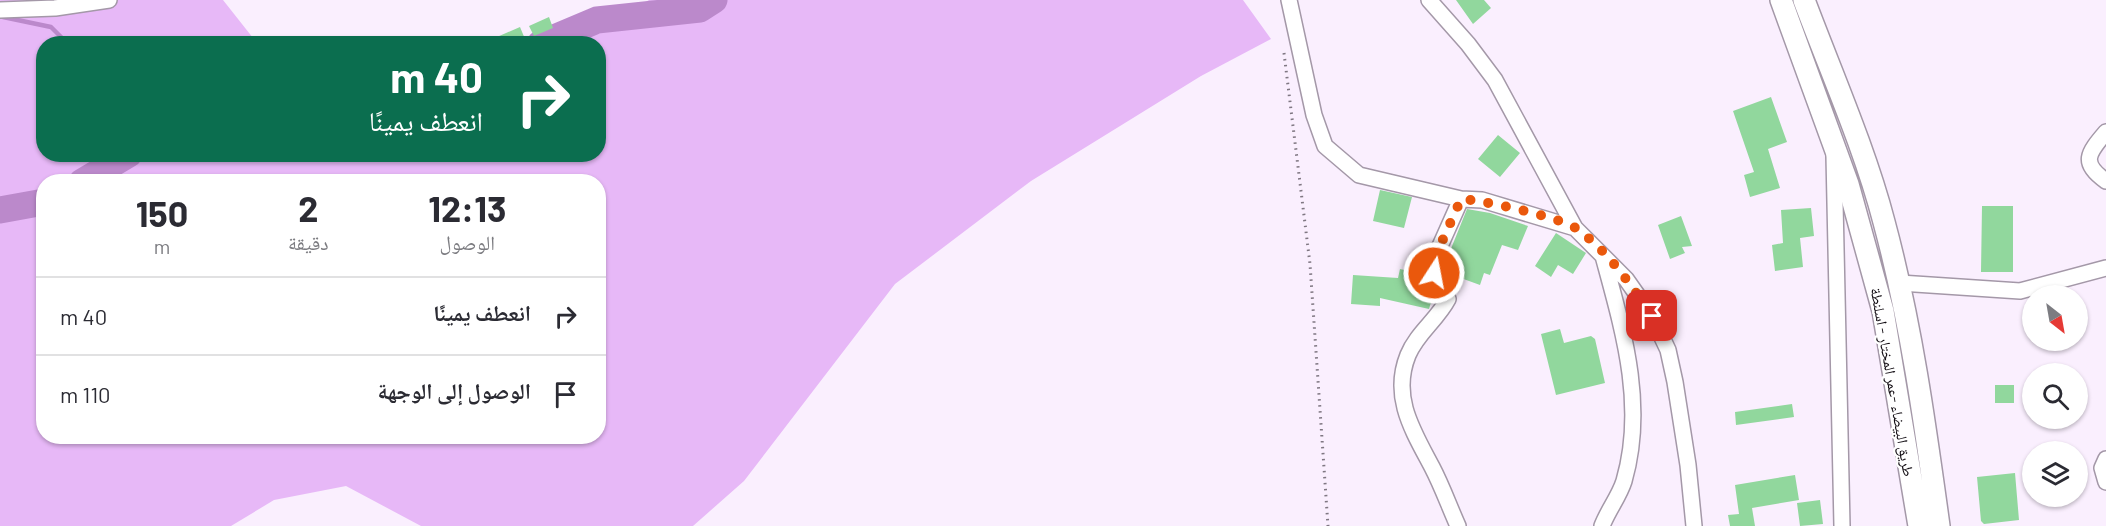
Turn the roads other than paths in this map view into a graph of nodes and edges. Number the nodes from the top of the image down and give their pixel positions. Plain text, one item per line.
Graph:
1 (109, 0) edge
2 (1289, 0) edge
3 (1429, 0) edge
4 (1781, 0) edge
5 (1804, 0) edge
6 (0, 10) edge
7 (2106, 132) edge
8 (1833, 141) junction
9 (2106, 181) edge
10 (1461, 199) junction
11 (1575, 228) junction
12 (1602, 253) junction
13 (2106, 268) edge
14 (1900, 283) junction
15 (2106, 459) edge
16 (2106, 482) edge
17 (1458, 526) edge
18 (1602, 526) edge
19 (1694, 526) edge
20 (1842, 526) edge
21 (1919, 526) edge
22 (1939, 526) edge

1 - 6 street
2 - 10 street
3 - 11 street
4 - 8 main road, طريق البيضاء -عمر المختار - اسلنطة
5 - 14 main road, طريق البيضاء -عمر المختار - اسلنطة
7 - 9 street
8 - 20 street
8 - 21 main road, طريق البيضاء -عمر المختار - اسلنطة
10 - 11 street
10 - 17 street
11 - 12 street
12 - 18 street
12 - 19 street
13 - 14 street
14 - 22 main road, طريق البيضاء -عمر المختار - اسلنطة
15 - 16 street

